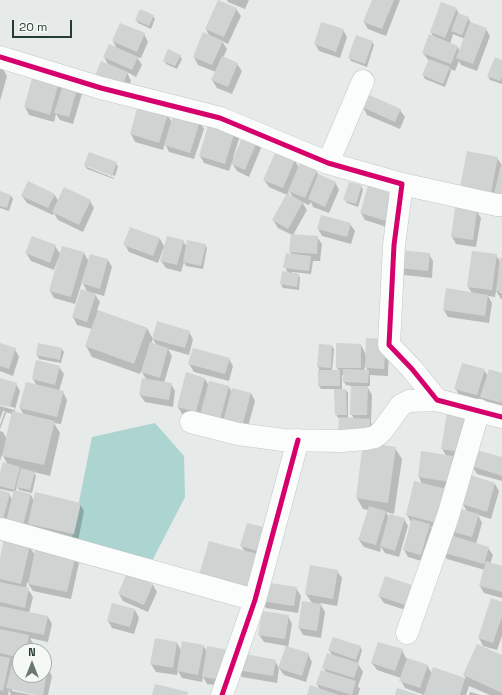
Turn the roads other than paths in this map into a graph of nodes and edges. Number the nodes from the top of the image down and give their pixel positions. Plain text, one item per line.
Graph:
1 (0, 57) edge
2 (363, 81) dead end
3 (328, 163) junction
4 (402, 184) junction
5 (502, 205) edge
6 (437, 400) junction
7 (479, 410) junction
8 (502, 416) edge
9 (191, 422) dead end
10 (298, 440) junction
11 (1, 533) edge
12 (255, 600) junction
13 (407, 633) dead end
14 (222, 695) edge

1 - 3 street
2 - 3 street
3 - 4 street
4 - 5 street
4 - 6 street
6 - 7 street
6 - 10 street
7 - 8 street
7 - 13 street
9 - 10 street
10 - 12 street
11 - 12 street
12 - 14 street

